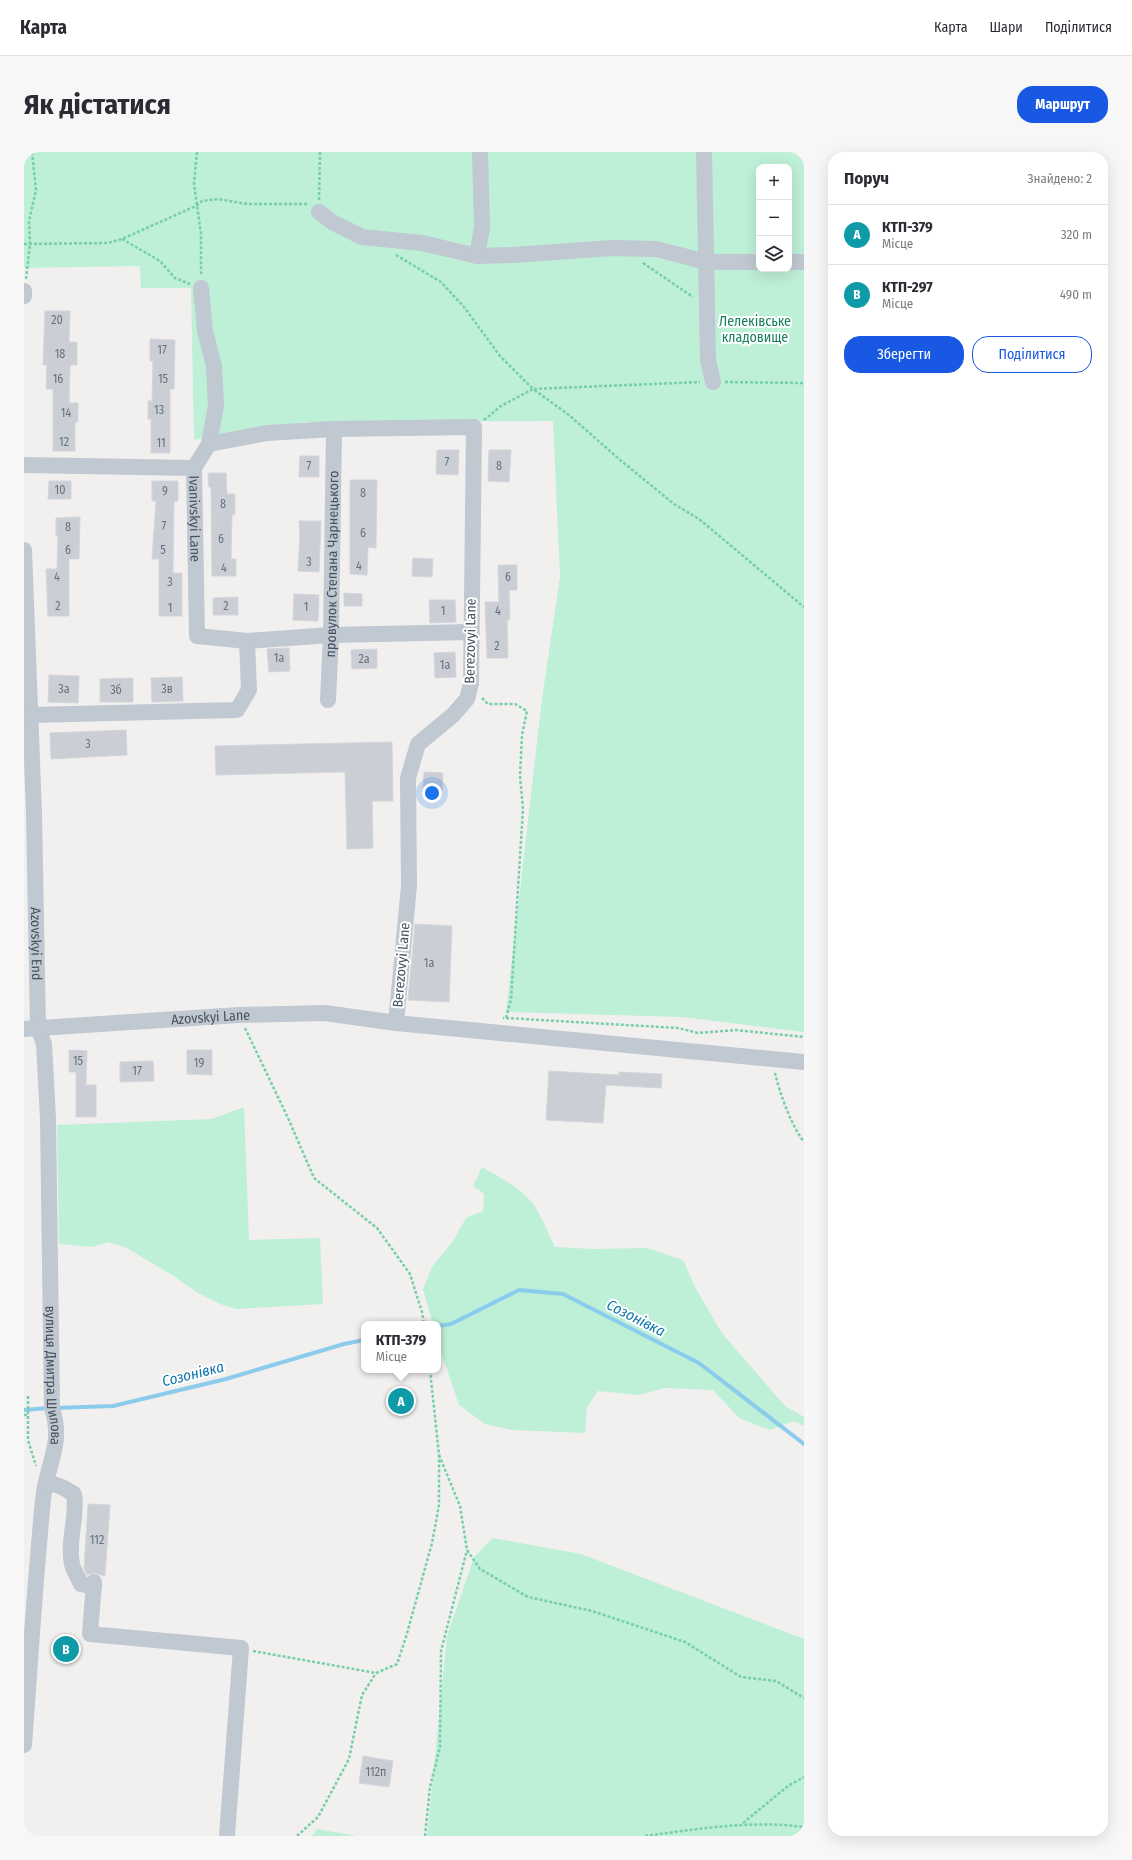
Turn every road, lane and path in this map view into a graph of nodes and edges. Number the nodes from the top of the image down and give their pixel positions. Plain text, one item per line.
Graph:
1 (32, 152) edge
2 (197, 152) edge
3 (320, 152) edge
4 (480, 152) edge
5 (704, 152) edge
6 (196, 206) junction
7 (319, 212) junction
8 (122, 239) junction
9 (24, 244) edge
10 (30, 244) junction
11 (389, 252) dead end
12 (477, 256) junction
13 (638, 261) dead end
14 (707, 262) junction
15 (756, 262) edge
16 (792, 262) edge
17 (804, 262) edge
18 (201, 288) junction
19 (24, 291) edge
20 (24, 296) edge
21 (694, 298) dead end
22 (714, 382) junction
23 (804, 383) edge
24 (533, 389) junction
25 (474, 427) junction
26 (334, 428) junction
27 (209, 444) junction
28 (24, 465) edge
29 (194, 468) junction
30 (24, 550) edge
31 (804, 607) edge
32 (470, 632) junction
33 (331, 635) junction
34 (247, 641) junction
35 (471, 684) junction
36 (328, 700) dead end
37 (31, 715) junction
38 (239, 1015) junction
39 (498, 1018) dead end
40 (506, 1018) junction
41 (396, 1023) junction
42 (31, 1029) edge
43 (804, 1037) edge
44 (772, 1059) junction
45 (804, 1062) edge
46 (804, 1142) edge
47 (424, 1321) edge
48 (430, 1373) edge
49 (28, 1396) dead end
50 (28, 1415) junction
51 (24, 1416) edge
52 (439, 1455) junction
53 (42, 1476) junction
54 (467, 1550) junction
55 (241, 1648) junction
56 (376, 1673) junction
57 (804, 1698) edge
58 (24, 1745) edge
59 (804, 1777) edge
60 (743, 1824) junction
61 (804, 1827) edge
62 (227, 1836) edge
63 (297, 1836) edge
64 (426, 1836) edge
65 (644, 1836) edge

1 - 10 path
2 - 6 path
3 - 7 path
4 - 12 street
5 - 14 street
6 - 7 path
6 - 8 path
6 - 18 path
7 - 12 street
8 - 10 path
8 - 18 path
9 - 10 path
10 - 19 path
11 - 24 path
12 - 14 street
13 - 21 path
14 - 15 street
14 - 22 street
16 - 17 street
18 - 27 street, Ivanivskyi Lane
19 - 20 street
22 - 23 path
22 - 24 path
24 - 25 path
24 - 31 path
25 - 26 street
25 - 32 street, Berezovyi Lane
26 - 27 street
26 - 33 street, провулок Степана Чарнецького
27 - 29 street, Ivanivskyi Lane
28 - 29 street
29 - 34 street, Ivanivskyi Lane
30 - 37 street, Azovskyi End
32 - 33 street
32 - 35 street, Berezovyi Lane
33 - 34 street
33 - 36 street, провулок Степана Чарнецького
34 - 37 street
35 - 40 path
35 - 41 street, Berezovyi Lane
37 - 42 street, Azovskyi End
38 - 41 street, Azovskyi Lane
38 - 42 street, Azovskyi Lane
38 - 47 path
39 - 40 path
40 - 43 path
41 - 44 street, Azovskyi Lane
42 - 53 street, вулиця Дмитра Шилова
44 - 45 street, Azovskyi Lane
44 - 46 path
48 - 52 path
49 - 50 path
50 - 51 path
50 - 53 path
52 - 54 path
52 - 56 path
53 - 55 street
53 - 58 street, вулиця Дмитра Шилова
54 - 57 path
54 - 64 path
55 - 56 path
55 - 62 street
56 - 63 path
59 - 60 path
60 - 61 path
60 - 65 path

